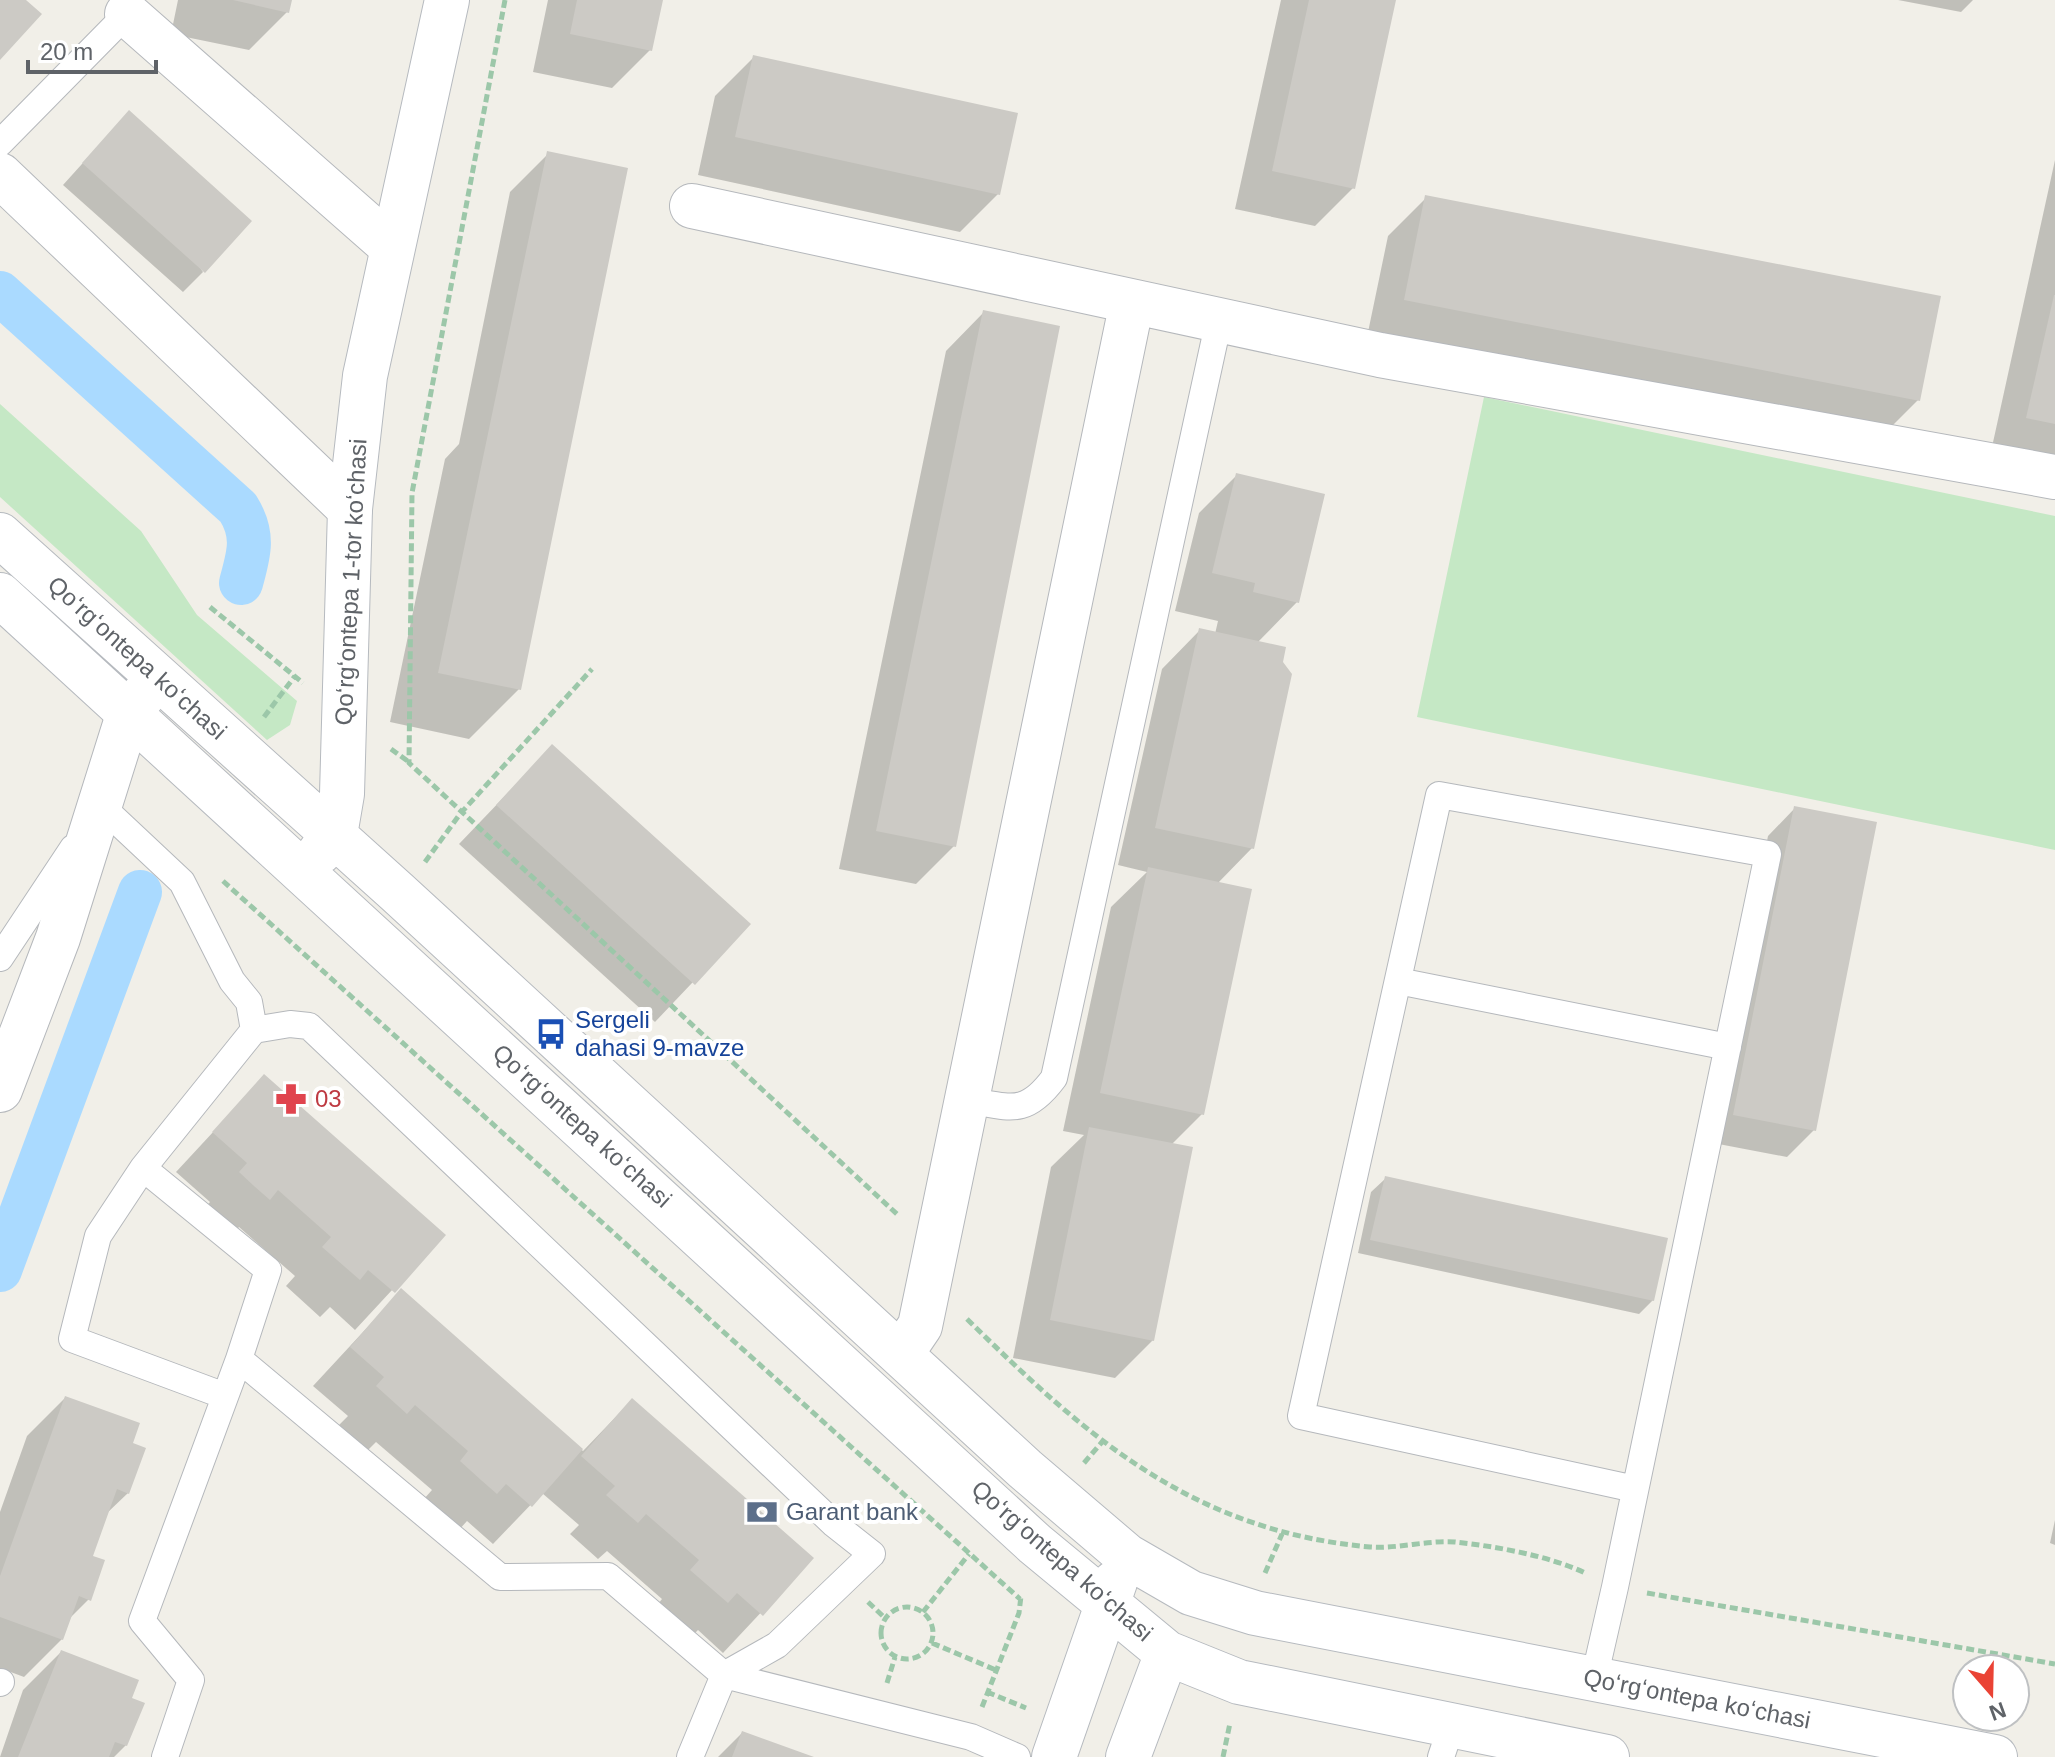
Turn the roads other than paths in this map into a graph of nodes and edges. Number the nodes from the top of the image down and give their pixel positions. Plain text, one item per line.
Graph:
1 (447, 0) edge
2 (123, 5) edge
3 (0, 143) edge
4 (0, 175) edge
5 (692, 206) dead end
6 (392, 247) junction
7 (1132, 302) junction
8 (1219, 320) junction
9 (2055, 477) edge
10 (350, 509) junction
11 (0, 535) edge
12 (0, 595) edge
13 (158, 678) junction
14 (129, 712) junction
15 (101, 806) junction
16 (335, 835) junction
17 (302, 872) junction
18 (0, 958) edge
19 (1398, 981) junction
20 (254, 1030) junction
21 (1728, 1047) junction
22 (0, 1090) edge
23 (967, 1100) junction
24 (143, 1168) junction
25 (901, 1354) junction
26 (239, 1359) junction
27 (225, 1396) junction
28 (1635, 1489) junction
29 (1127, 1556) junction
30 (1105, 1605) junction
31 (1167, 1653) junction
32 (724, 1675) junction
33 (1594, 1679) junction
34 (1446, 1742) edge
35 (165, 1757) edge
36 (690, 1757) edge
37 (1017, 1757) edge
38 (1054, 1757) edge
39 (1128, 1757) edge
40 (1607, 1757) edge
41 (1995, 1757) edge

1 - 6 main road, Qoʻrgʻontepa 1-tor koʻchasi
2 - 3 lane
2 - 6 main road
4 - 10 main road
5 - 7 main road
6 - 10 main road, Qoʻrgʻontepa 1-tor koʻchasi
7 - 8 main road
7 - 23 main road
8 - 9 main road
8 - 23 lane
10 - 16 main road, Qoʻrgʻontepa 1-tor koʻchasi
11 - 13 main road, Qoʻrgʻontepa koʻchasi
12 - 14 main road, Qoʻrgʻontepa koʻchasi
13 - 14 main road
13 - 16 main road, Qoʻrgʻontepa koʻchasi
14 - 15 main road
14 - 17 main road, Qoʻrgʻontepa koʻchasi
15 - 18 lane
15 - 20 lane
15 - 22 main road
16 - 17 main road
16 - 25 main road, Qoʻrgʻontepa koʻchasi
17 - 30 main road, Qoʻrgʻontepa koʻchasi
19 - 21 lane
19 - 21 lane
19 - 28 lane
20 - 24 lane
20 - 32 lane
21 - 28 lane
23 - 25 main road
24 - 26 lane
24 - 27 lane
25 - 29 main road, Qoʻrgʻontepa koʻchasi
26 - 27 lane
26 - 32 lane
27 - 35 lane
28 - 33 lane
29 - 30 main road
29 - 31 main road, Qoʻrgʻontepa koʻchasi
29 - 33 main road, Qoʻrgʻontepa koʻchasi
30 - 31 main road, Qoʻrgʻontepa koʻchasi
30 - 38 main road
31 - 34 main road, Qoʻrgʻontepa koʻchasi
31 - 39 main road
32 - 36 lane
32 - 37 lane
33 - 41 main road, Qoʻrgʻontepa koʻchasi
34 - 40 main road, Qoʻrgʻontepa koʻchasi

